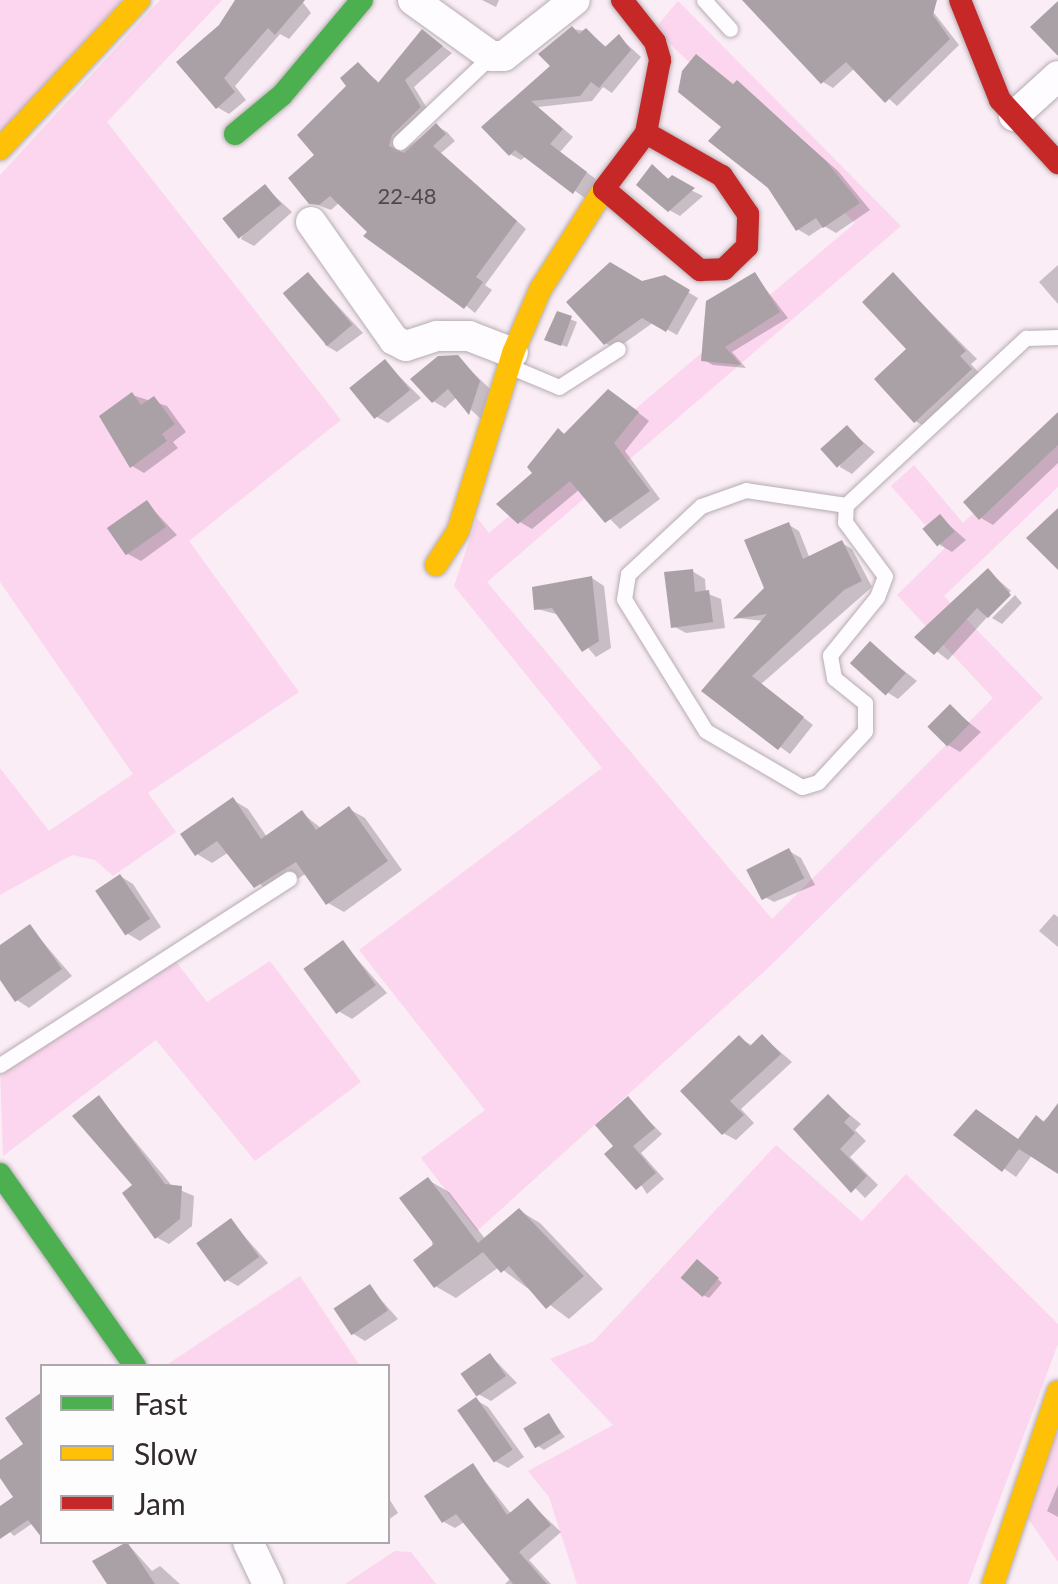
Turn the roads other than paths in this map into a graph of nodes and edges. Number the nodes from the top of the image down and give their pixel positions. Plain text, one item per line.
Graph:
1 (139, 0) edge
2 (362, 0) edge
3 (413, 0) edge
4 (576, 0) edge
5 (622, 0) edge
6 (704, 0) edge
7 (960, 0) edge
8 (730, 29) dead end
9 (492, 56) junction
10 (1058, 76) edge
11 (1014, 116) junction
12 (646, 133) junction
13 (236, 134) dead end
14 (400, 142) dead end
15 (0, 149) edge
16 (1058, 163) edge
17 (604, 189) junction
18 (312, 222) dead end
19 (1058, 337) edge
20 (618, 348) dead end
21 (511, 360) junction
22 (846, 506) junction
23 (436, 566) dead end
24 (289, 879) dead end
25 (0, 1065) edge
26 (0, 1174) edge
27 (134, 1364) edge
28 (1056, 1403) edge
29 (249, 1544) edge
30 (268, 1584) edge
31 (993, 1584) edge

1 - 15 street
2 - 13 street
3 - 9 street
4 - 9 street
5 - 12 street
6 - 8 lane
7 - 11 street
9 - 14 lane
10 - 11 street
11 - 16 street
12 - 17 street
12 - 17 street
17 - 21 street
18 - 21 street
19 - 22 lane
20 - 21 lane
21 - 23 street
22 - 22 lane
24 - 25 lane
26 - 27 street
28 - 31 street
29 - 30 street

